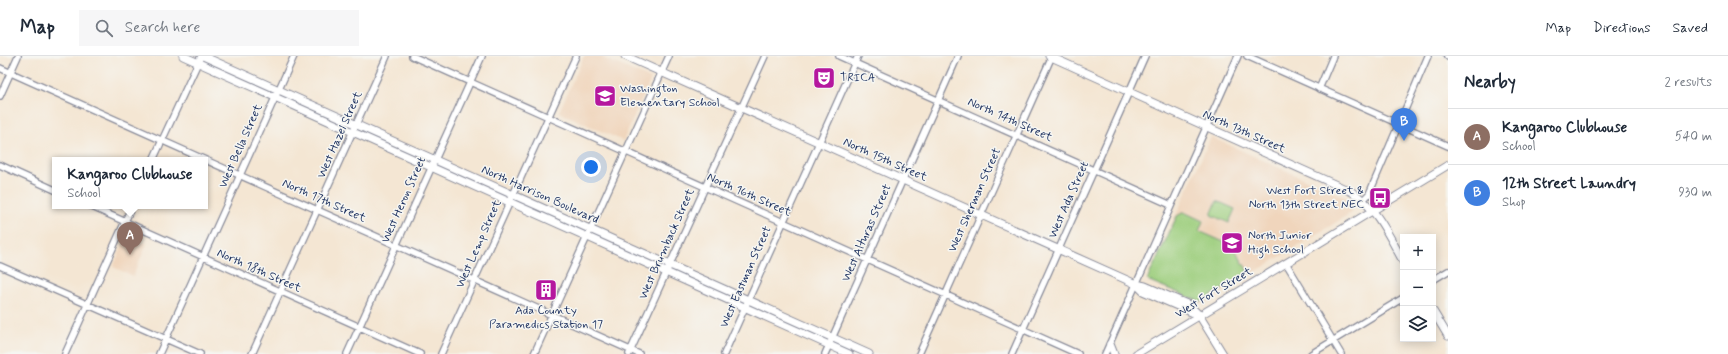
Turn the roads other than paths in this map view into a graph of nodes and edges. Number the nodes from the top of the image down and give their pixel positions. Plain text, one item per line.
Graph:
1 (18, 56) edge
2 (183, 56) edge
3 (294, 56) edge
4 (388, 56) edge
5 (412, 56) edge
6 (482, 56) edge
7 (576, 56) edge
8 (625, 56) edge
9 (670, 56) edge
10 (765, 56) edge
11 (839, 56) edge
12 (858, 56) edge
13 (958, 56) edge
14 (1051, 56) edge
15 (1145, 56) edge
16 (1238, 56) edge
17 (1246, 56) edge
18 (1333, 56) edge
19 (1428, 56) edge
20 (200, 58) edge
21 (855, 63) junction
22 (0, 68) edge
23 (662, 72) junction
24 (10, 73) junction
25 (470, 82) junction
26 (1319, 89) junction
27 (279, 90) junction
28 (1129, 92) junction
29 (0, 96) edge
30 (276, 97) junction
31 (938, 101) junction
32 (741, 108) junction
33 (548, 117) junction
34 (356, 124) junction
35 (1398, 124) junction
36 (1206, 127) junction
37 (353, 132) junction
38 (1016, 135) junction
39 (162, 140) junction
40 (819, 143) junction
41 (1448, 146) edge
42 (626, 152) junction
43 (154, 157) edge
44 (199, 157) edge
45 (208, 161) edge
46 (433, 164) junction
47 (0, 165) edge
48 (1448, 165) edge
49 (1094, 170) junction
50 (240, 176) junction
51 (902, 180) junction
52 (705, 187) junction
53 (52, 189) edge
54 (513, 195) junction
55 (1363, 200) junction
56 (510, 203) junction
57 (1171, 205) junction
58 (97, 209) edge
59 (131, 209) edge
60 (318, 211) junction
61 (1373, 211) junction
62 (981, 215) junction
63 (125, 222) junction
64 (783, 222) junction
65 (591, 230) junction
66 (587, 237) junction
67 (396, 245) junction
68 (1059, 250) junction
69 (1400, 255) edge
70 (203, 257) junction
71 (867, 260) junction
72 (1286, 263) junction
73 (670, 265) junction
74 (0, 266) edge
75 (1448, 271) edge
76 (666, 273) junction
77 (1436, 278) edge
78 (474, 280) junction
79 (1136, 284) junction
80 (280, 293) junction
81 (945, 295) junction
82 (748, 300) junction
83 (1400, 300) edge
84 (88, 305) junction
85 (744, 308) junction
86 (552, 315) junction
87 (1199, 315) junction
88 (1436, 316) edge
89 (359, 328) junction
90 (1023, 330) junction
91 (1448, 336) edge
92 (832, 338) junction
93 (166, 339) junction
94 (1333, 340) junction
95 (1110, 344) junction
96 (829, 345) junction
97 (630, 352) edge
98 (65, 354) edge
99 (159, 354) edge
100 (200, 354) edge
101 (252, 354) edge
102 (347, 354) edge
103 (420, 354) edge
104 (441, 354) edge
105 (534, 354) edge
106 (639, 354) edge
107 (724, 354) edge
108 (825, 354) edge
109 (849, 354) edge
110 (869, 354) edge
111 (919, 354) edge
112 (1012, 354) edge
113 (1078, 354) edge
114 (1105, 354) edge
115 (1114, 354) edge
116 (1136, 354) edge
117 (1223, 354) edge
118 (1311, 354) edge
119 (1341, 354) edge

1 - 24 street
2 - 20 street, North Harrison Boulevard
3 - 27 street, West Bella Street
4 - 34 street, West Hazel Street
5 - 25 street, North 16th Street
6 - 25 street, West Heron Street
7 - 33 street, West Lemp Street
8 - 23 street, North 15th Street
9 - 23 street
10 - 32 street, West Brumback Street
11 - 21 street, North 14th Street
12 - 21 street, West Eastman Street
13 - 31 street, West Alturas Street
14 - 28 street, North 13th Street
14 - 38 street, West Sherman Street
15 - 28 street, West Ada Street
16 - 36 street
17 - 26 street
18 - 26 street
19 - 35 street
20 - 27 street, North Harrison Boulevard
20 - 30 street, North Harrison Boulevard
20 - 39 street
21 - 31 street, North 14th Street
21 - 40 street, West Eastman Street
22 - 24 street, North 17th Street
23 - 32 street, North 15th Street
23 - 42 street
24 - 29 street
24 - 39 street, North 17th Street
25 - 33 street, North 16th Street
25 - 46 street, West Heron Street
26 - 35 street
27 - 30 street, West Bella Street
27 - 34 street, North Harrison Boulevard
28 - 36 street, North 13th Street
28 - 49 street, West Ada Street
30 - 37 street, North Harrison Boulevard
30 - 50 street, West Bella Street
31 - 38 street, North 14th Street
31 - 51 street, West Alturas Street
32 - 40 street, North 15th Street
32 - 52 street, West Brumback Street
33 - 42 street, North 16th Street
33 - 54 street, West Lemp Street
34 - 37 street, West Hazel Street
34 - 46 street, North Harrison Boulevard
35 - 41 street
35 - 55 street
36 - 55 street, North 13th Street
36 - 57 street
37 - 46 street, North Harrison Boulevard
37 - 60 street, West Hazel Street
38 - 49 street, North 14th Street
38 - 62 street, West Sherman Street
39 - 43 street
39 - 44 street, North 17th Street
40 - 51 street, North 15th Street
40 - 64 street, West Eastman Street
42 - 52 street, North 16th Street
42 - 65 street
45 - 50 street, North 17th Street
46 - 54 street, North Harrison Boulevard
46 - 56 street, North Harrison Boulevard
46 - 67 street, West Heron Street
47 - 53 street
48 - 61 street, West Fort Street
49 - 57 street, North 14th Street
49 - 68 street, West Ada Street
50 - 60 street, North 17th Street
50 - 70 street, West Bella Street
51 - 62 street, North 15th Street
51 - 71 street, West Alturas Street
52 - 64 street, North 16th Street
52 - 73 street, West Brumback Street
54 - 56 street, West Lemp Street
54 - 65 street, North Harrison Boulevard
55 - 61 street, North 13th Street
56 - 66 street, North Harrison Boulevard
56 - 78 street, West Lemp Street
57 - 79 street
58 - 63 street, North 18th Street
59 - 63 street
60 - 67 street, North 17th Street
60 - 80 street, West Hazel Street
61 - 69 street, North 13th Street
61 - 72 street, West Fort Street
62 - 68 street, North 15th Street
62 - 81 street, West Sherman Street
63 - 70 street, North 18th Street
63 - 84 street
64 - 71 street, North 16th Street
64 - 82 street, West Eastman Street
65 - 66 street
65 - 73 street, North Harrison Boulevard
66 - 76 street, North Harrison Boulevard
66 - 86 street
67 - 78 street, North 17th Street
67 - 89 street, West Heron Street
68 - 79 street, North 15th Street
68 - 90 street, West Ada Street
70 - 80 street, North 18th Street
70 - 93 street, West Bella Street
71 - 81 street, North 16th Street
71 - 92 street, West Alturas Street
72 - 87 street, West Fort Street
72 - 94 street
73 - 76 street, West Brumback Street
73 - 82 street, North Harrison Boulevard
74 - 84 street
75 - 77 street
76 - 85 street, North Harrison Boulevard
76 - 97 street, West Brumback Street
78 - 86 street, North 17th Street
78 - 104 street, West Lemp Street
79 - 87 street, North 15th Street
79 - 95 street
80 - 89 street, North 18th Street
80 - 101 street, West Hazel Street
81 - 90 street, North 16th Street
81 - 111 street, West Sherman Street
82 - 85 street, West Eastman Street
82 - 92 street, North Harrison Boulevard
83 - 94 street
84 - 93 street
84 - 98 street
85 - 96 street, North Harrison Boulevard
85 - 107 street, West Eastman Street
86 - 97 street, North 17th Street
86 - 105 street
87 - 116 street, West Fort Street
87 - 117 street
88 - 91 street
89 - 102 street, West Heron Street
89 - 103 street, North 18th Street
90 - 112 street, West Ada Street
90 - 113 street, North 16th Street
92 - 96 street, West Alturas Street
92 - 110 street, North Harrison Boulevard
93 - 99 street, West Bella Street
93 - 100 street
94 - 118 street
94 - 119 street
95 - 114 street
95 - 115 street
96 - 108 street, West Alturas Street
96 - 109 street, North Harrison Boulevard
97 - 106 street, North 17th Street

